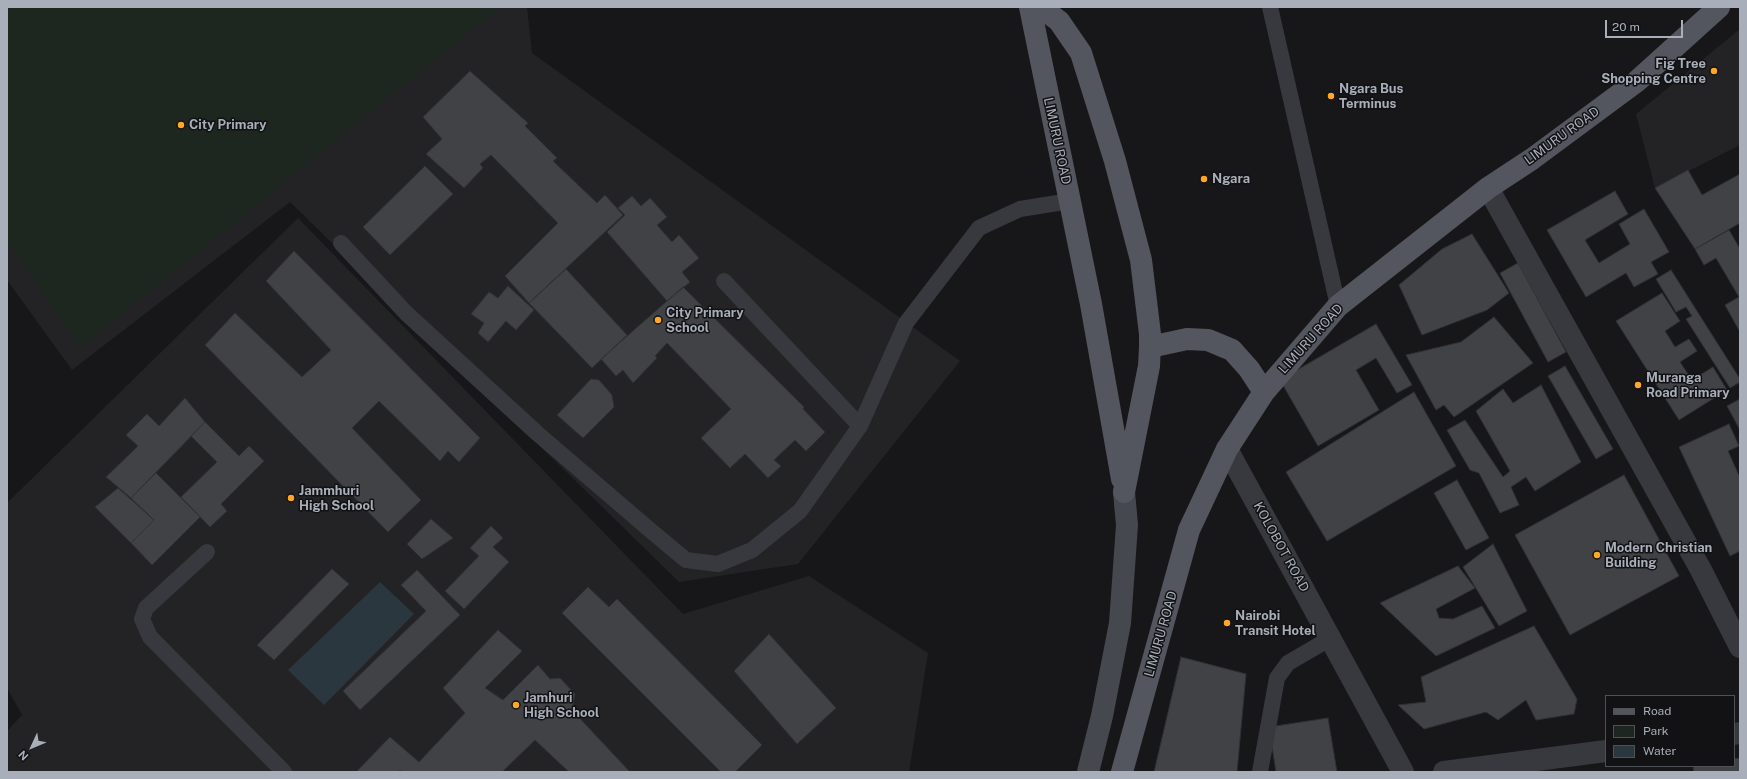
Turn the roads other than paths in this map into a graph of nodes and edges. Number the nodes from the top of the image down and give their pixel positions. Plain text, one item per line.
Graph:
1 (1030, 7) edge
2 (1040, 7) edge
3 (1270, 7) edge
4 (1719, 7) edge
5 (1488, 188) junction
6 (1070, 201) junction
7 (341, 244) dead end
8 (724, 281) dead end
9 (1338, 306) junction
10 (1150, 347) junction
11 (1264, 392) junction
12 (860, 426) junction
13 (1227, 449) junction
14 (1124, 492) junction
15 (207, 552) dead end
16 (1331, 638) junction
17 (1740, 647) edge
18 (1605, 751) edge
19 (284, 772) edge
20 (1088, 772) edge
21 (1122, 772) edge
22 (1260, 772) edge
23 (1403, 772) edge
24 (1444, 772) edge

1 - 6 main road, LIMURU ROAD
2 - 10 main road
3 - 9 lane
4 - 5 main road, LIMURU ROAD
5 - 9 main road, LIMURU ROAD
5 - 17 street
6 - 12 lane
6 - 14 main road, LIMURU ROAD
7 - 12 lane
8 - 12 lane
9 - 11 main road, LIMURU ROAD
10 - 11 main road
10 - 14 main road
11 - 13 main road, LIMURU ROAD
13 - 16 street, KOLOBOT ROAD
13 - 21 main road, LIMURU ROAD
14 - 20 main road, LIMURU ROAD
15 - 19 lane
16 - 22 lane
16 - 23 street, KOLOBOT ROAD
18 - 24 street

